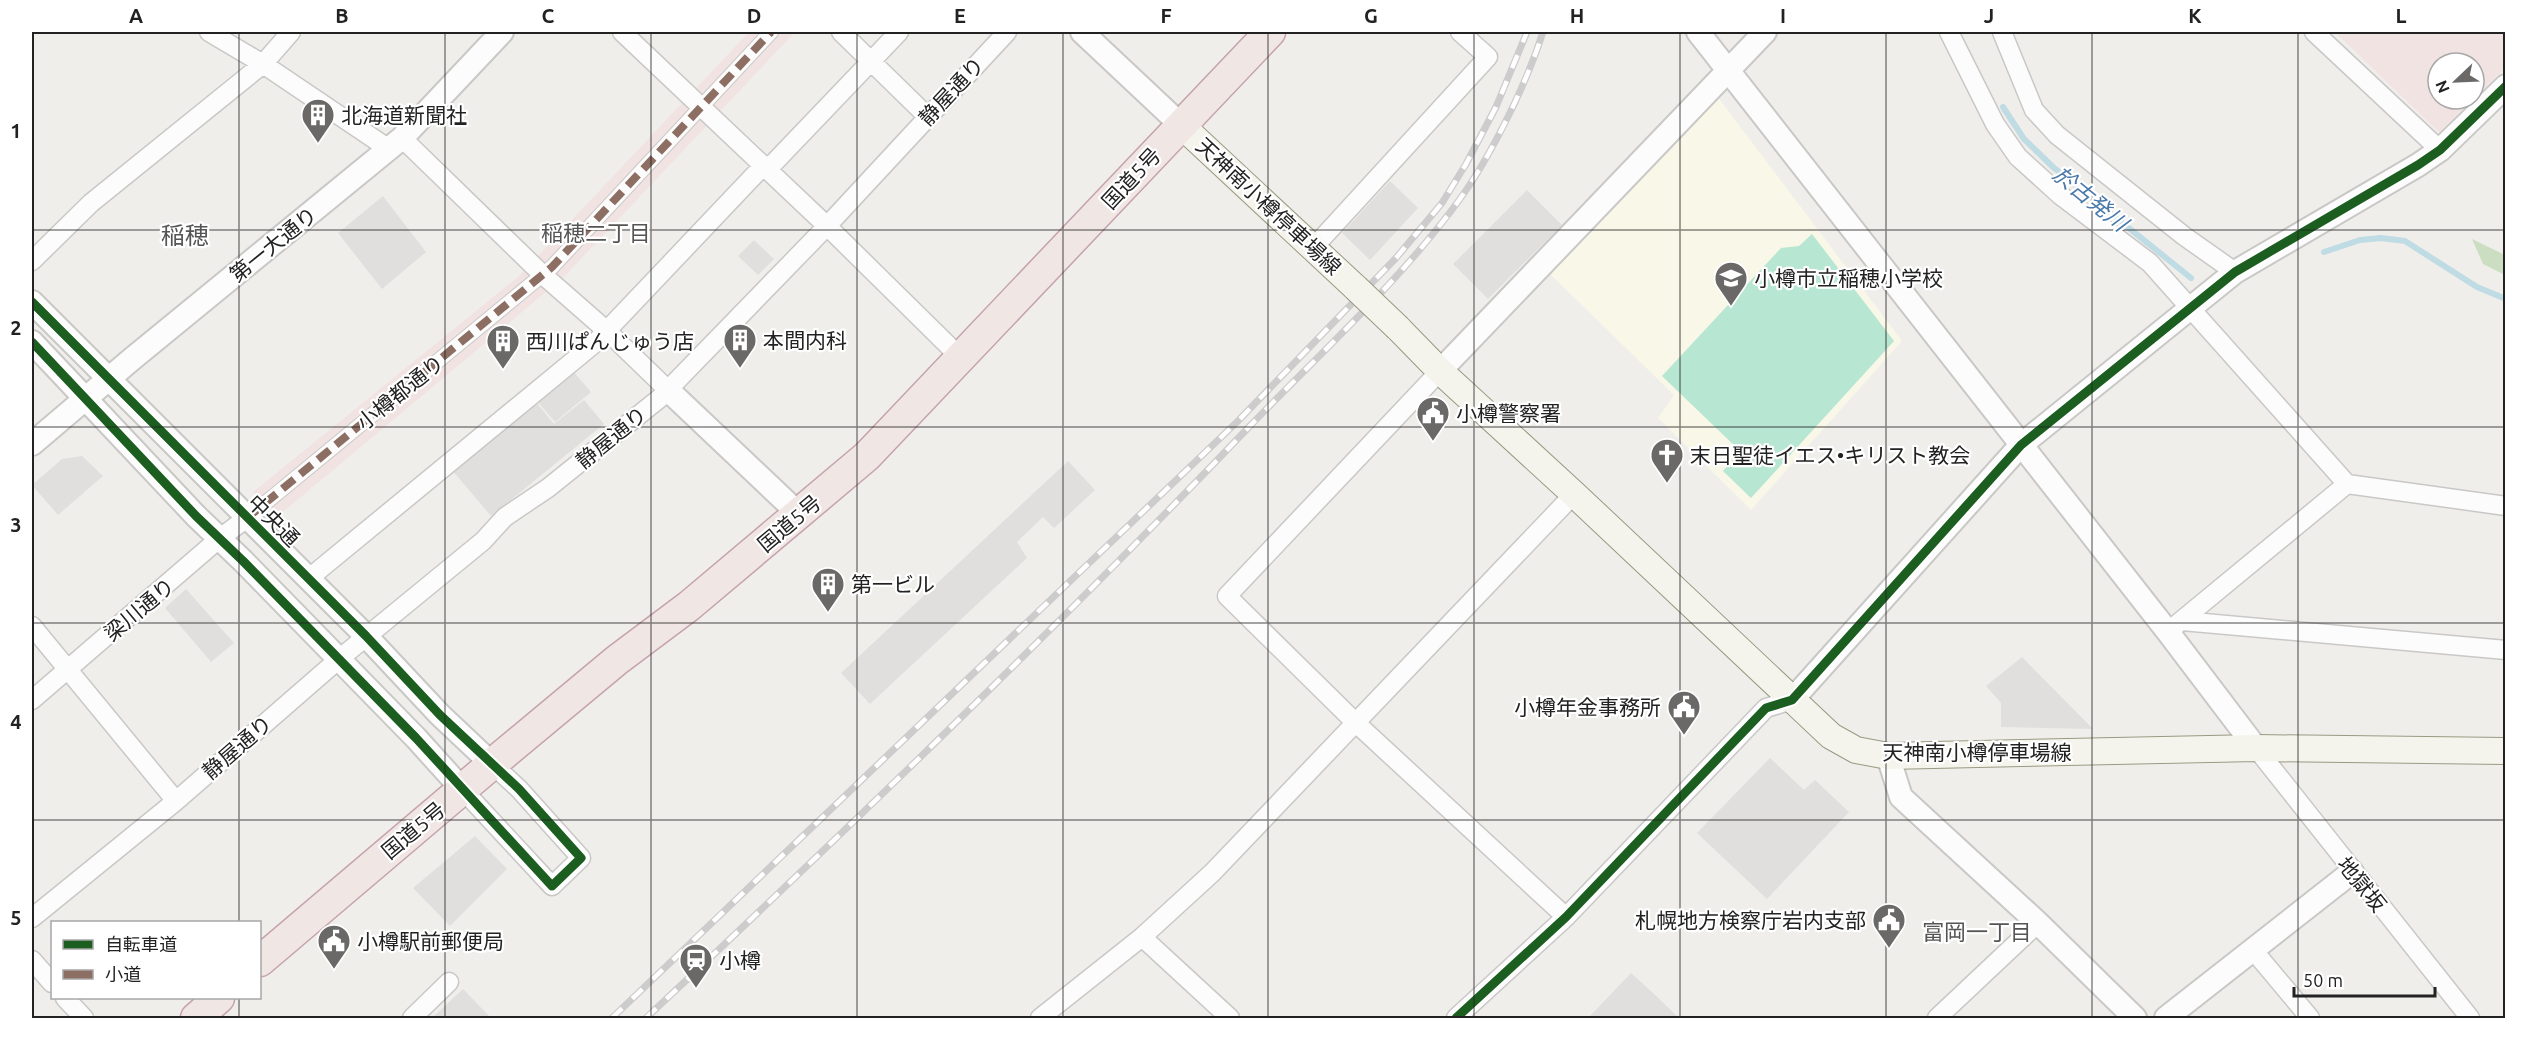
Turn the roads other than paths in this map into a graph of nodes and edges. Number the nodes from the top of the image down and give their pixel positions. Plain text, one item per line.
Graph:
1 (208, 32) edge
2 (291, 32) edge
3 (622, 32) edge
4 (771, 32) edge
5 (841, 32) edge
6 (899, 32) edge
7 (1007, 32) edge
8 (1082, 32) edge
9 (1270, 32) edge
10 (1460, 32) edge
11 (1698, 32) edge
12 (1765, 32) edge
13 (1949, 32) edge
14 (2002, 32) edge
15 (2314, 32) edge
16 (494, 34) edge
17 (871, 61) junction
18 (263, 64) junction
19 (1728, 71) junction
20 (2505, 86) edge
21 (700, 105) junction
22 (928, 117) junction
23 (1181, 125) junction
24 (396, 143) junction
25 (2440, 150) junction
26 (766, 167) junction
27 (827, 226) junction
28 (1314, 248) junction
29 (32, 261) edge
30 (548, 271) junction
31 (2235, 272) junction
32 (32, 302) edge
33 (2190, 309) junction
34 (607, 331) junction
35 (32, 342) edge
36 (962, 359) junction
37 (1440, 370) junction
38 (110, 379) junction
39 (668, 390) junction
40 (87, 399) junction
41 (32, 444) edge
42 (2021, 445) junction
43 (2347, 484) junction
44 (1574, 494) junction
45 (2505, 506) edge
46 (800, 515) junction
47 (247, 518) junction
48 (220, 538) junction
49 (308, 579) junction
50 (32, 626) edge
51 (2175, 626) junction
52 (366, 636) junction
53 (2505, 650) edge
54 (339, 659) junction
55 (66, 670) junction
56 (32, 700) edge
57 (1792, 700) junction
58 (1356, 723) junction
59 (2256, 748) junction
60 (2505, 751) edge
61 (1888, 756) junction
62 (492, 764) junction
63 (462, 789) junction
64 (176, 801) junction
65 (2352, 872) junction
66 (1566, 917) junction
67 (32, 918) edge
68 (2038, 923) junction
69 (1142, 937) junction
70 (2253, 950) junction
71 (32, 960) edge
72 (261, 961) edge
73 (51, 982) edge
74 (449, 982) dead end
75 (66, 999) edge
76 (218, 999) edge
77 (84, 1018) edge
78 (196, 1018) edge
79 (412, 1018) edge
80 (1040, 1018) edge
81 (1230, 1018) edge
82 (1456, 1018) edge
83 (1937, 1018) edge
84 (2135, 1018) edge
85 (2166, 1018) edge
86 (2310, 1018) edge
87 (2470, 1018) edge

1 - 18 street
2 - 18 street
3 - 21 street
4 - 21 street, 小樽都通り
5 - 17 street
6 - 17 street
7 - 22 street, 静屋通り
8 - 23 street
9 - 23 highway, 国道5号
10 - 28 street
11 - 19 street
12 - 19 street
13 - 33 street
14 - 31 street
15 - 25 street
16 - 24 street, 第一大通り
17 - 22 street
17 - 26 street
18 - 24 street
18 - 29 street
19 - 37 street
19 - 42 street
20 - 25 street
21 - 26 street
21 - 30 street, 小樽都通り
22 - 27 street, 静屋通り
23 - 28 main road, 天神南小樽停車場線
23 - 36 highway, 国道5号
24 - 30 street
24 - 38 street, 第一大通り
25 - 31 street
26 - 27 street
26 - 34 street
27 - 36 street
27 - 39 street, 静屋通り
28 - 37 main road, 天神南小樽停車場線, bridge
30 - 34 street
30 - 47 street, 小樽都通り
31 - 33 street
32 - 38 street, 中央通
33 - 42 street
33 - 43 street
34 - 39 street
34 - 49 street
35 - 40 street
36 - 46 highway, 国道5号
37 - 44 main road, 天神南小樽停車場線
37 - 58 street
38 - 40 street, 第一大通り
38 - 47 street, 中央通
39 - 46 street
39 - 52 street, 静屋通り
40 - 41 street, 第一大通り
40 - 48 street
42 - 51 street
42 - 57 street
43 - 45 street
43 - 51 street
44 - 57 main road, 天神南小樽停車場線
44 - 58 street
46 - 62 highway, 国道5号
47 - 48 street, 梁川通り
47 - 49 street, 中央通
48 - 54 street
48 - 55 street, 梁川通り
49 - 52 street, 中央通
50 - 55 street
51 - 53 street
51 - 59 street
52 - 54 street, 静屋通り
52 - 62 street, 中央通
54 - 63 street
54 - 64 street, 静屋通り
55 - 56 street, 梁川通り
55 - 64 street
57 - 61 main road, 天神南小樽停車場線
57 - 66 street
58 - 66 street
58 - 69 street
59 - 60 main road, 天神南小樽停車場線
59 - 61 main road, 天神南小樽停車場線
59 - 65 street, 地獄坂
61 - 68 street
62 - 63 highway, 国道5号
62 - 63 street
63 - 72 highway, 国道5号
64 - 67 street, 静屋通り
65 - 70 street
65 - 87 street, 地獄坂
66 - 82 street
68 - 83 street
68 - 84 street
69 - 80 street
69 - 81 street
70 - 85 street
70 - 86 street
71 - 73 street
74 - 79 street
75 - 77 street
76 - 78 highway

